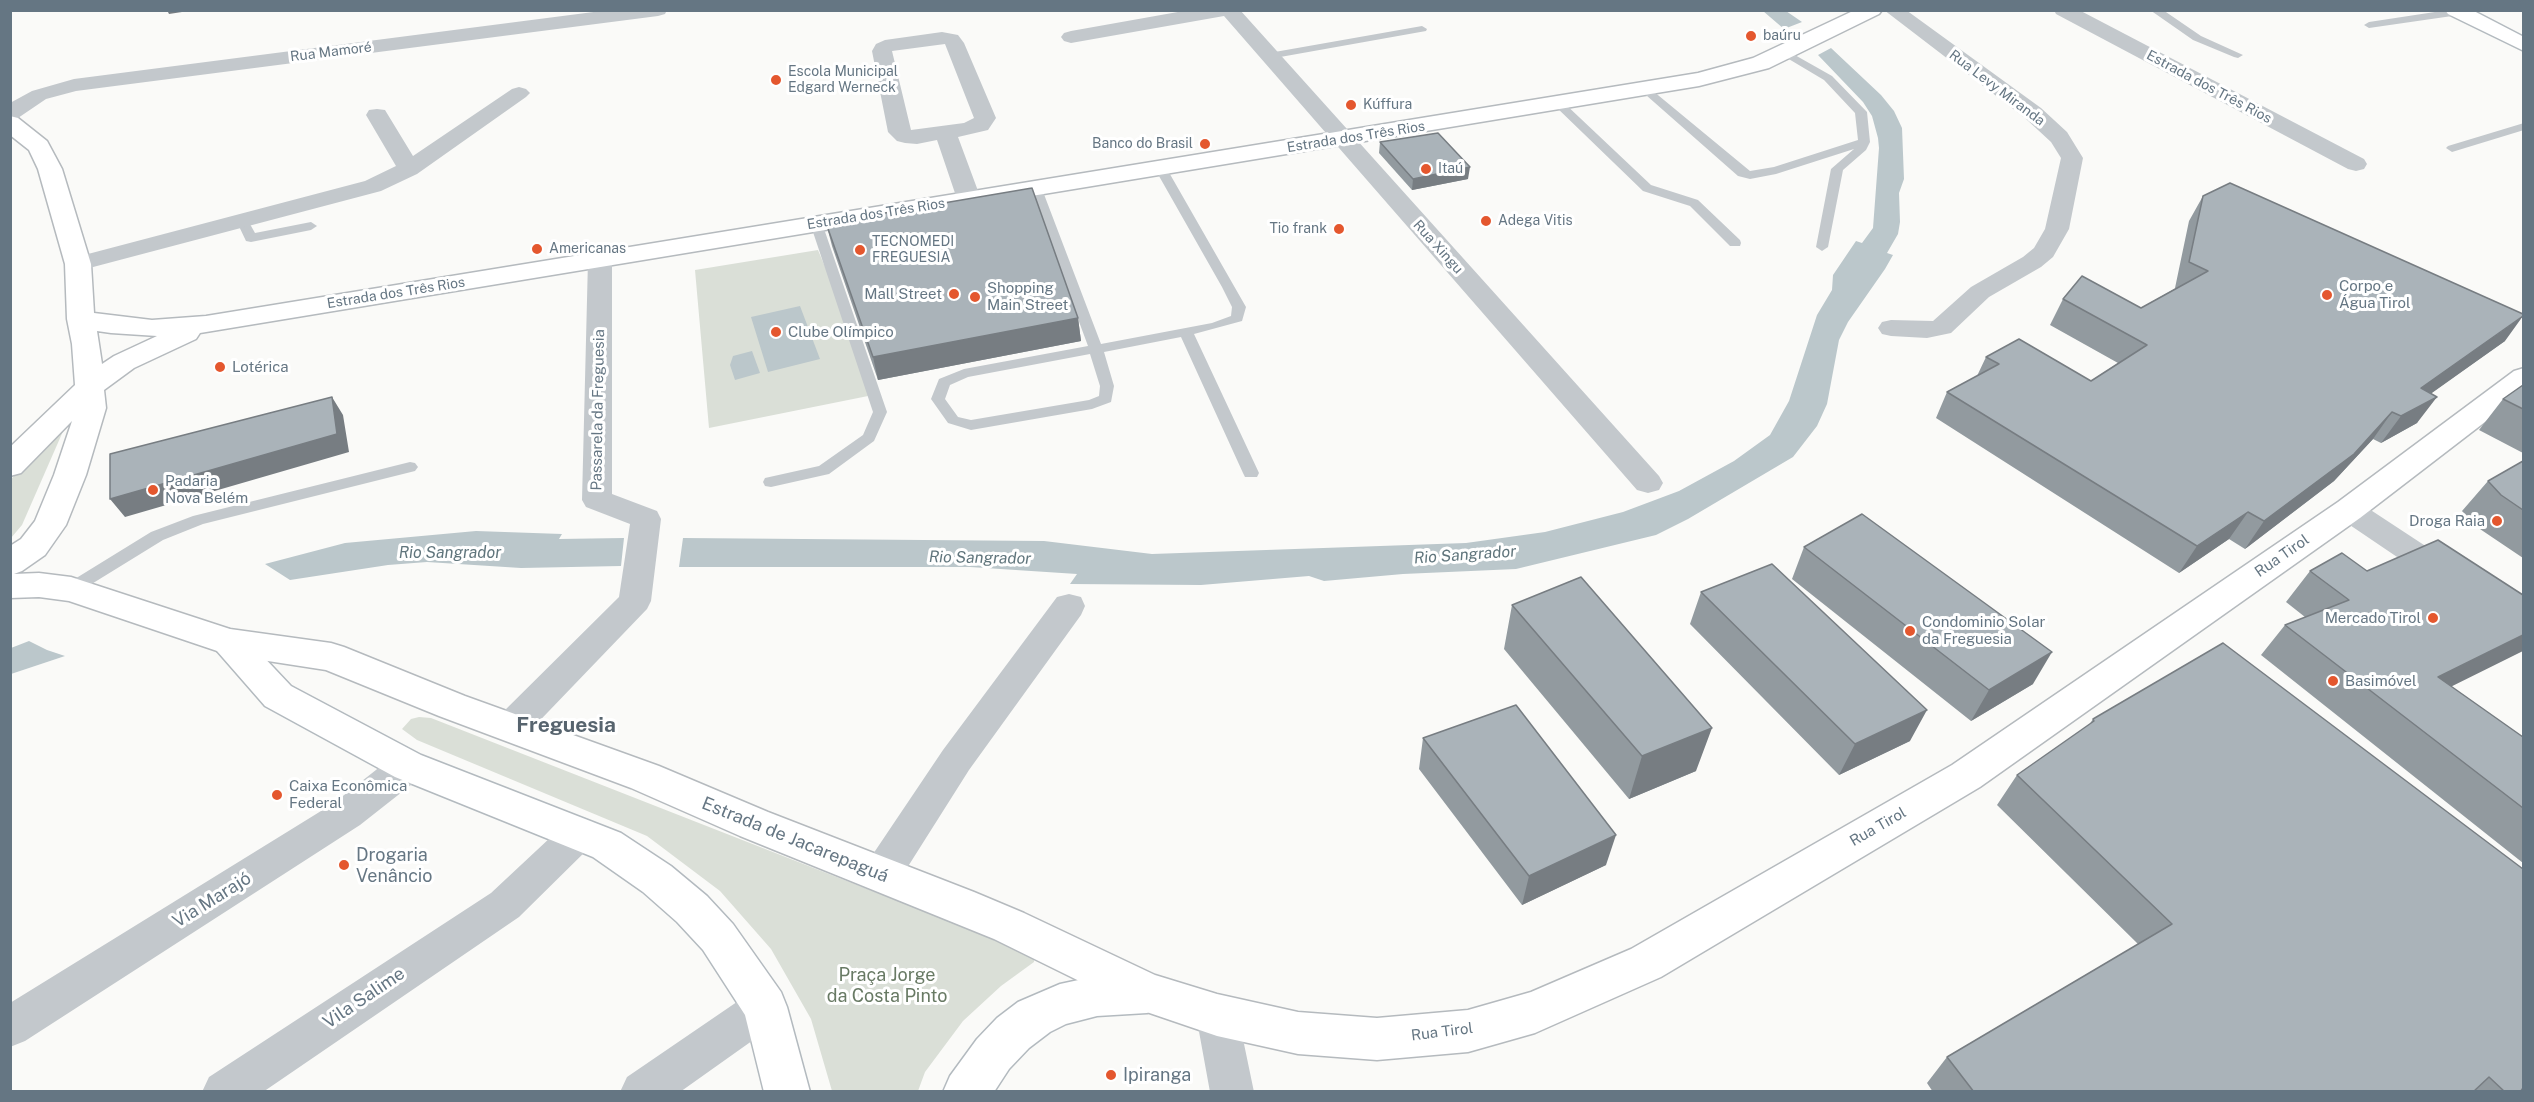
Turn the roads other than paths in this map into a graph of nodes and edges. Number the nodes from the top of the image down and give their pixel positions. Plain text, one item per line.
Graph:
1 (658, 10) edge
2 (1227, 10) edge
3 (1872, 10) edge
4 (1893, 10) edge
5 (2063, 10) edge
6 (2156, 10) edge
7 (2457, 11) edge
8 (2369, 26) dead end
9 (1422, 29) dead end
10 (1071, 38) dead end
11 (2523, 45) edge
12 (1786, 53) junction
13 (2238, 55) dead end
14 (1269, 56) junction
15 (1643, 88) junction
16 (519, 93) dead end
17 (1558, 103) junction
18 (10, 113) edge
19 (376, 115) dead end
20 (10, 123) edge
21 (2523, 126) edge
22 (946, 133) junction
23 (1342, 139) junction
24 (1864, 142) junction
25 (2452, 148) dead end
26 (2356, 164) dead end
27 (409, 169) junction
28 (1161, 169) junction
29 (1036, 189) junction
30 (969, 199) junction
31 (242, 220) junction
32 (816, 223) junction
33 (311, 226) dead end
34 (1735, 243) dead end
35 (1822, 247) dead end
36 (600, 260) junction
37 (78, 264) junction
38 (81, 319) junction
39 (206, 324) junction
40 (1891, 328) dead end
41 (1186, 332) junction
42 (1096, 349) junction
43 (2523, 377) edge
44 (89, 387) junction
45 (10, 466) edge
46 (410, 467) dead end
47 (1251, 473) dead end
48 (771, 482) dead end
49 (1648, 483) dead end
50 (2349, 510) junction
51 (10, 563) edge
52 (10, 586) edge
53 (71, 589) junction
54 (2475, 594) edge
55 (1069, 606) dead end
56 (229, 642) junction
57 (512, 727) junction
58 (408, 766) junction
59 (580, 833) junction
60 (881, 875) junction
61 (1147, 993) junction
62 (765, 1007) junction
63 (1217, 1015) junction
64 (10, 1027) edge
65 (224, 1092) edge
66 (642, 1092) edge
67 (787, 1092) edge
68 (966, 1092) edge
69 (1232, 1092) edge

1 - 18 street, Rua Mamoré
2 - 10 street
2 - 14 street, Rua Xingu
3 - 12 main road, Estrada dos Três Rios
4 - 40 street, Rua Levy Miranda
5 - 26 street, Estrada dos Três Rios
6 - 13 lane
7 - 8 lane
7 - 11 main road
9 - 14 lane
12 - 15 main road, Estrada dos Três Rios
12 - 24 lane
14 - 23 street, Rua Xingu
15 - 17 main road, Estrada dos Três Rios
15 - 24 lane
16 - 27 street
17 - 23 main road, Estrada dos Três Rios
17 - 34 lane
19 - 27 street
20 - 37 main road
21 - 25 lane
22 - 22 street
22 - 30 street
23 - 28 main road, Estrada dos Três Rios
23 - 49 street, Rua Xingu
24 - 35 lane
27 - 31 street
28 - 29 main road, Estrada dos Três Rios
28 - 41 lane
29 - 30 main road, Estrada dos Três Rios
29 - 42 lane
30 - 32 main road, Estrada dos Três Rios
31 - 33 lane
31 - 37 street
32 - 36 main road, Estrada dos Três Rios
32 - 48 lane
36 - 39 main road, Estrada dos Três Rios
36 - 57 street, Passarela da Freguesia
37 - 38 main road
38 - 39 main road, Estrada dos Três Rios
38 - 44 main road
39 - 44 main road
41 - 42 lane
41 - 47 lane
42 - 42 lane
43 - 50 main road, Rua Tirol
44 - 45 main road
44 - 51 main road
46 - 53 lane
50 - 54 street
50 - 63 main road, Rua Tirol
52 - 53 main road, Estrada de Jacarepaguá
53 - 56 main road, Estrada de Jacarepaguá
55 - 60 street
56 - 57 main road, Estrada de Jacarepaguá
56 - 58 main road, Estrada de Jacarepaguá
57 - 60 main road, Estrada de Jacarepaguá
58 - 59 main road, Estrada de Jacarepaguá
58 - 64 street, Via Marajó
59 - 62 main road, Estrada de Jacarepaguá
59 - 65 street, Vila Salime
60 - 61 main road, Estrada de Jacarepaguá
61 - 63 main road, Rua Tirol
61 - 68 main road
62 - 66 street
62 - 67 main road, Estrada de Jacarepaguá
63 - 69 street

